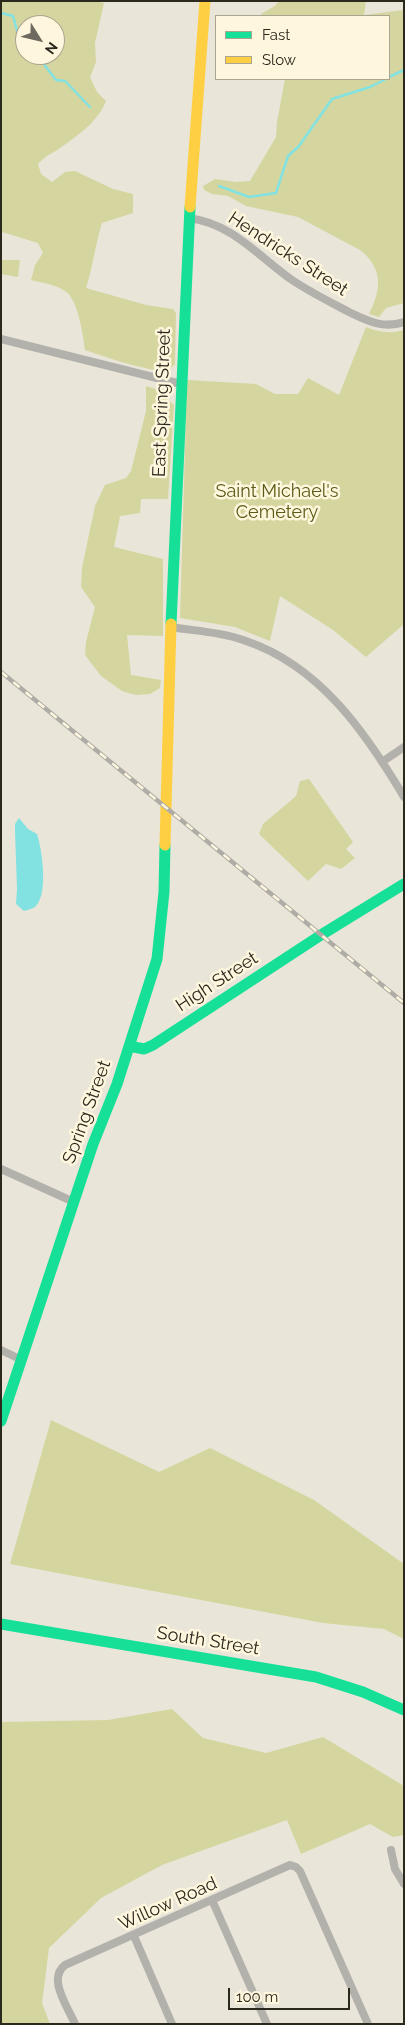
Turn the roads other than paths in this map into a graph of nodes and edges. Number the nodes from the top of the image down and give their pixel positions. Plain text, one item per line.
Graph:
1 (205, 1) edge
2 (188, 218) junction
3 (404, 322) edge
4 (1, 339) edge
5 (181, 384) junction
6 (170, 627) junction
7 (404, 747) edge
8 (382, 762) junction
9 (404, 797) edge
10 (164, 806) joint
11 (404, 884) edge
12 (129, 1046) junction
13 (1, 1169) edge
14 (74, 1202) junction
15 (1, 1350) edge
16 (22, 1360) junction
17 (1, 1421) edge
18 (1, 1624) edge
19 (404, 1710) edge
20 (391, 1850) dead end
21 (404, 1884) edge
22 (212, 1900) junction
23 (134, 1936) junction
24 (75, 2024) edge
25 (172, 2024) edge
26 (268, 2024) edge
27 (368, 2024) edge

1 - 2 main road, East Spring Street
2 - 3 street, Hendricks Street
2 - 5 main road, East Spring Street
4 - 5 street
5 - 6 main road, East Spring Street
6 - 8 street
6 - 10 main road, East Spring Street
7 - 8 street
8 - 9 street
10 - 12 main road, Spring Street
11 - 12 main road, High Street
12 - 14 main road, Spring Street
13 - 14 street
14 - 16 main road, Spring Street
15 - 16 street
16 - 17 main road, Spring Street
18 - 19 main road, South Street
20 - 21 street
22 - 23 street, Willow Road
22 - 26 street
22 - 27 street, Willow Road
23 - 24 street, Willow Road
23 - 25 street

